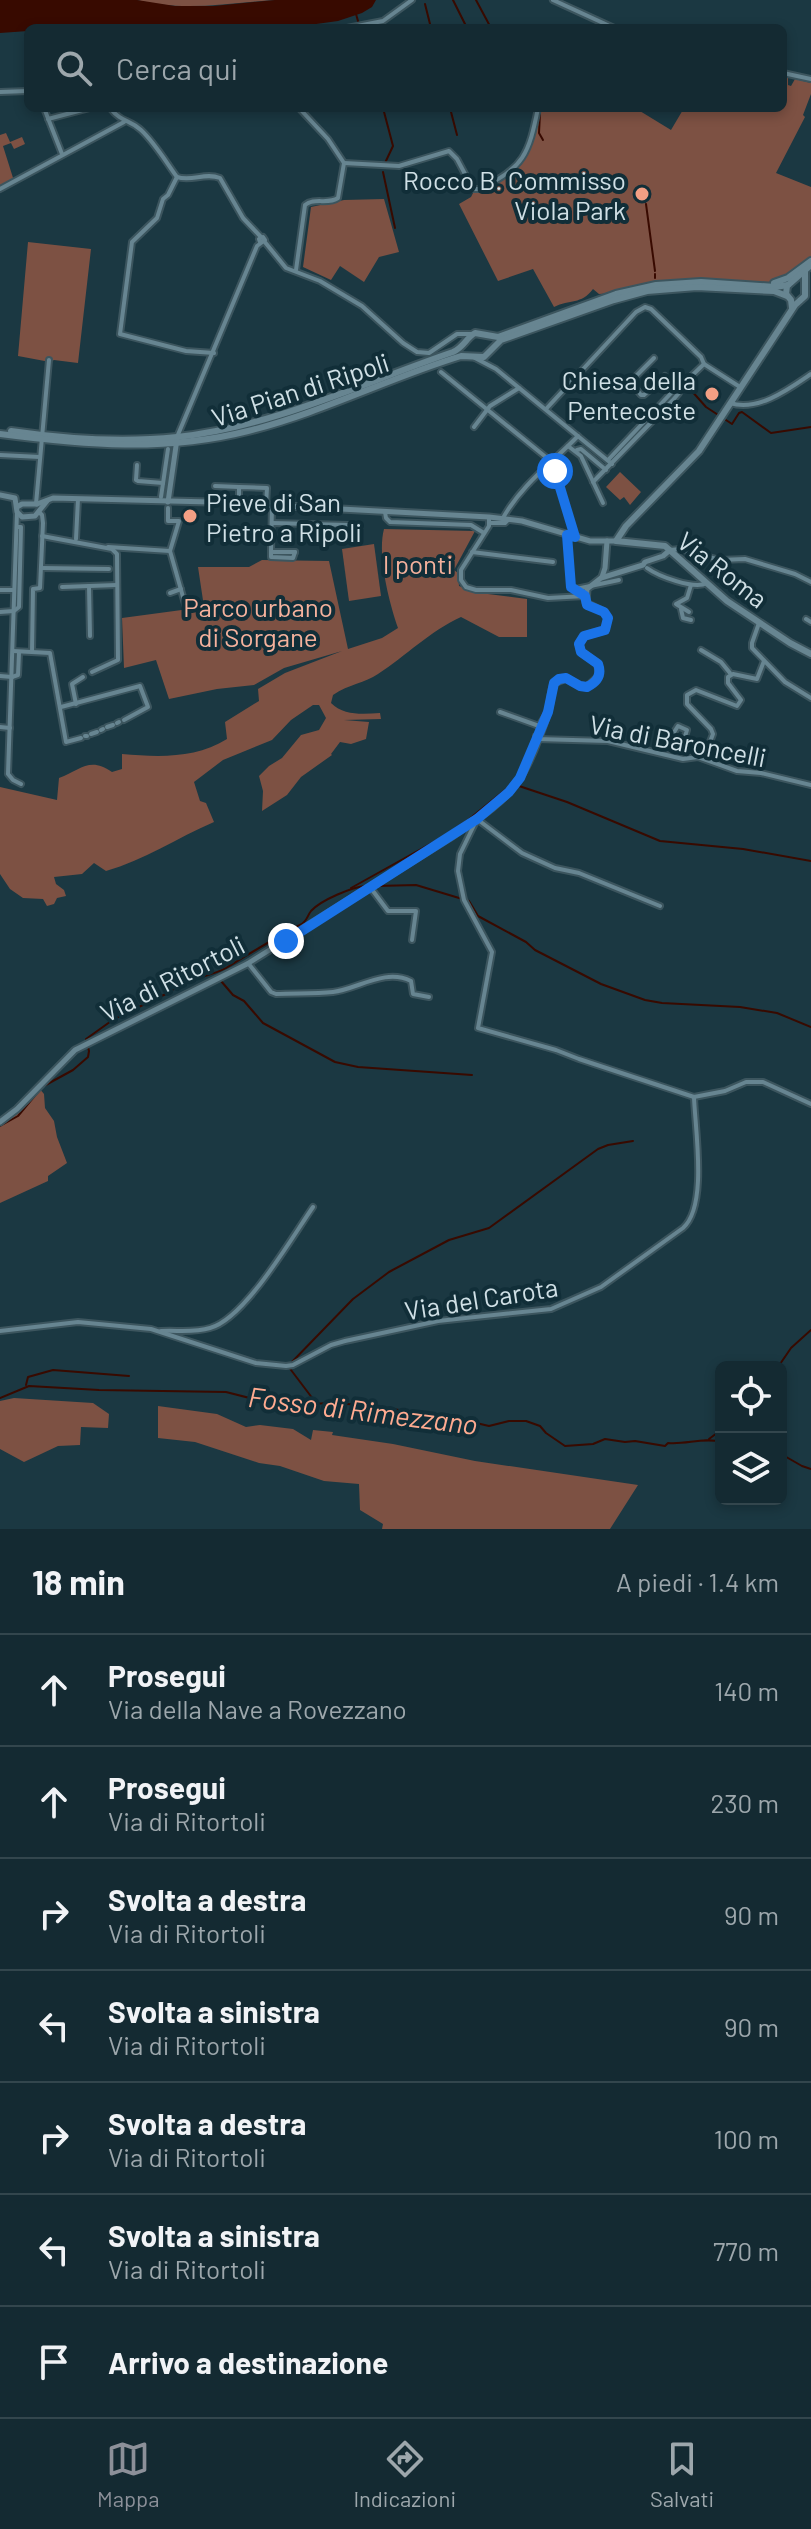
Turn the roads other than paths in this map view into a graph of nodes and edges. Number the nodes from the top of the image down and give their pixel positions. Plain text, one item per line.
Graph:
1 (412, 0) edge
2 (553, 0) edge
3 (595, 20) junction
4 (369, 24) edge
5 (592, 24) edge
6 (604, 24) edge
7 (787, 74) edge
8 (811, 79) edge
9 (24, 91) edge
10 (0, 92) edge
11 (45, 112) edge
12 (75, 112) edge
13 (113, 112) edge
14 (303, 112) edge
15 (537, 112) edge
16 (48, 119) junction
17 (124, 121) junction
18 (62, 154) junction
19 (344, 163) junction
20 (177, 177) junction
21 (0, 189) edge
22 (262, 240) junction
23 (809, 266) edge
24 (296, 270) junction
25 (791, 283) junction
26 (760, 286) junction
27 (807, 289) edge
28 (793, 299) junction
29 (462, 334) junction
30 (473, 334) junction
31 (487, 336) junction
32 (466, 343) junction
33 (491, 350) junction
34 (214, 353) junction
35 (473, 357) junction
36 (654, 358) dead end
37 (49, 360) dead end
38 (704, 364) junction
39 (496, 369) junction
40 (441, 372) dead end
41 (811, 374) edge
42 (740, 387) junction
43 (519, 388) junction
44 (679, 388) junction
45 (730, 403) junction
46 (488, 409) junction
47 (546, 409) junction
48 (474, 427) dead end
49 (0, 432) edge
50 (578, 436) junction
51 (42, 437) junction
52 (177, 441) junction
53 (568, 446) junction
54 (168, 449) dead end
55 (576, 451) junction
56 (0, 455) edge
57 (40, 457) junction
58 (550, 461) junction
59 (610, 462) junction
60 (137, 465) dead end
61 (606, 470) junction
62 (168, 474) junction
63 (593, 482) junction
64 (163, 483) junction
65 (215, 486) dead end
66 (239, 487) junction
67 (0, 495) edge
68 (161, 497) dead end
69 (78, 499) junction
70 (239, 503) junction
71 (603, 503) dead end
72 (168, 505) junction
73 (269, 505) junction
74 (17, 510) junction
75 (37, 510) junction
76 (385, 512) junction
77 (24, 517) junction
78 (506, 518) junction
79 (489, 520) junction
80 (272, 523) junction
81 (348, 525) dead end
82 (16, 526) junction
83 (484, 533) junction
84 (567, 535) junction
85 (42, 536) junction
86 (575, 537) junction
87 (76, 539) dead end
88 (607, 541) junction
89 (616, 541) junction
90 (102, 549) junction
91 (670, 550) junction
92 (170, 551) junction
93 (295, 552) dead end
94 (472, 552) junction
95 (553, 562) dead end
96 (646, 566) junction
97 (41, 568) junction
98 (109, 569) dead end
99 (601, 578) junction
100 (619, 580) dead end
101 (811, 582) edge
102 (707, 583) junction
103 (117, 585) junction
104 (691, 585) junction
105 (89, 586) junction
106 (590, 586) junction
107 (62, 587) dead end
108 (181, 589) junction
109 (573, 589) junction
110 (0, 590) edge
111 (16, 591) junction
112 (170, 593) dead end
113 (585, 596) junction
114 (681, 609) junction
115 (14, 611) junction
116 (187, 611) dead end
117 (0, 612) edge
118 (689, 612) dead end
119 (691, 620) dead end
120 (759, 623) junction
121 (90, 636) dead end
122 (701, 650) dead end
123 (13, 651) junction
124 (19, 652) junction
125 (32, 652) junction
126 (811, 654) edge
127 (764, 661) junction
128 (92, 672) dead end
129 (731, 674) junction
130 (0, 676) edge
131 (12, 677) junction
132 (83, 677) dead end
133 (811, 698) edge
134 (76, 704) junction
135 (61, 707) junction
136 (500, 712) dead end
137 (548, 712) junction
138 (0, 727) edge
139 (10, 728) junction
140 (536, 741) junction
141 (682, 746) joint
142 (0, 755) edge
143 (9, 755) junction
144 (698, 757) junction
145 (21, 784) dead end
146 (811, 785) edge
147 (477, 819) junction
148 (370, 887) junction
149 (660, 906) dead end
150 (412, 940) dead end
151 (248, 963) junction
152 (429, 997) dead end
153 (694, 1097) junction
154 (811, 1104) edge
155 (0, 1122) edge
156 (313, 1207) dead end
157 (0, 1331) edge
158 (158, 1331) junction

1 - 4 street
2 - 3 street
3 - 5 street
3 - 6 street
7 - 8 street
9 - 10 street
11 - 16 street
12 - 16 street
13 - 17 street
14 - 19 street
15 - 19 street
16 - 18 street
17 - 18 street
17 - 20 street
18 - 21 street
19 - 24 street
20 - 22 street
20 - 34 street
22 - 24 street
22 - 34 street
23 - 25 main road
23 - 26 main road
23 - 27 main road
24 - 29 street
25 - 26 main road
25 - 27 main road
25 - 28 main road
26 - 31 main road
27 - 28 main road
28 - 33 main road, Via Pian di Ripoli
28 - 42 main road
29 - 30 street
29 - 32 street
30 - 31 main road
30 - 32 main road, Via Pian di Ripoli
31 - 33 main road
32 - 35 main road
32 - 52 main road, Via Pian di Ripoli
33 - 35 main road, Via Pian di Ripoli
33 - 39 street
34 - 52 street
35 - 39 street
35 - 52 main road, Via Pian di Ripoli
36 - 44 street
37 - 51 street
38 - 42 street
38 - 44 street
38 - 47 street
39 - 43 street
40 - 46 street
41 - 45 street
42 - 45 main road
43 - 46 street
43 - 47 street
44 - 59 street
45 - 89 main road
46 - 48 street
46 - 58 street
47 - 50 street
49 - 51 main road, Via Pian di Ripoli
50 - 53 street
50 - 59 street
51 - 52 main road, Via Pian di Ripoli
51 - 57 street
52 - 62 street
53 - 55 street
53 - 58 street
54 - 62 street
55 - 61 street
55 - 63 street
56 - 57 street
57 - 75 street
58 - 78 street
58 - 86 street
59 - 61 street
60 - 64 street
61 - 63 street
62 - 64 street
62 - 72 street
63 - 71 street
64 - 68 street
65 - 66 street
66 - 70 street
66 - 73 street
67 - 74 street
69 - 72 street, Via Roma
69 - 75 street, Via Roma
69 - 87 street
70 - 72 street, Via Roma
70 - 73 street, Via Roma
72 - 92 street
73 - 76 street, Via Roma
73 - 80 street
74 - 75 street
74 - 77 street
74 - 82 street
75 - 77 street
75 - 85 street
76 - 79 street, Via Roma
76 - 83 street, Via Roma
77 - 82 street
78 - 79 street, Via Roma
78 - 84 street, Via Roma
79 - 83 street
80 - 81 street
80 - 93 street
82 - 111 street
83 - 94 street
84 - 86 street, Via Roma
84 - 109 street
85 - 90 street
85 - 97 street
86 - 88 street, Via Roma
88 - 89 street, Via Roma
88 - 99 street
89 - 91 main road, Via Roma
90 - 92 street
90 - 103 street
91 - 96 street
91 - 101 street
91 - 102 main road, Via Roma
92 - 108 street
94 - 95 street
94 - 113 street
96 - 99 street
96 - 104 street
97 - 98 street
97 - 125 street
99 - 106 street
100 - 106 street
102 - 104 street
102 - 120 main road, Via Roma
103 - 105 street
103 - 128 street
104 - 114 street
105 - 107 street
105 - 121 street
106 - 109 street
106 - 113 street
108 - 112 street
108 - 116 street
109 - 113 street, Via di Ritortoli
110 - 111 street
111 - 115 street
113 - 137 street, Via di Ritortoli
114 - 118 street
114 - 119 street
115 - 117 street
115 - 123 street
120 - 126 main road, Via Roma
120 - 127 street
122 - 129 street
123 - 124 street
123 - 131 street
124 - 125 street
124 - 131 street
125 - 135 street
127 - 129 street
127 - 133 street
129 - 144 street
130 - 131 street
131 - 139 street
132 - 134 street
134 - 135 street
134 - 135 street
136 - 137 street
137 - 140 street, Via di Ritortoli
138 - 139 street
139 - 143 street
140 - 144 street, Via di Baroncelli
140 - 147 street, Via di Ritortoli
141 - 141 street, Via di Baroncelli
142 - 143 street
143 - 145 street
144 - 146 street, Via di Baroncelli
147 - 148 street, Via di Ritortoli
147 - 149 street
147 - 153 street
148 - 150 street
148 - 151 street, Via di Ritortoli
151 - 152 street
151 - 155 street, Via di Ritortoli
153 - 154 street
153 - 158 street, Via del Carota
156 - 158 street, Via del Carota
157 - 158 street, Via del Carota

